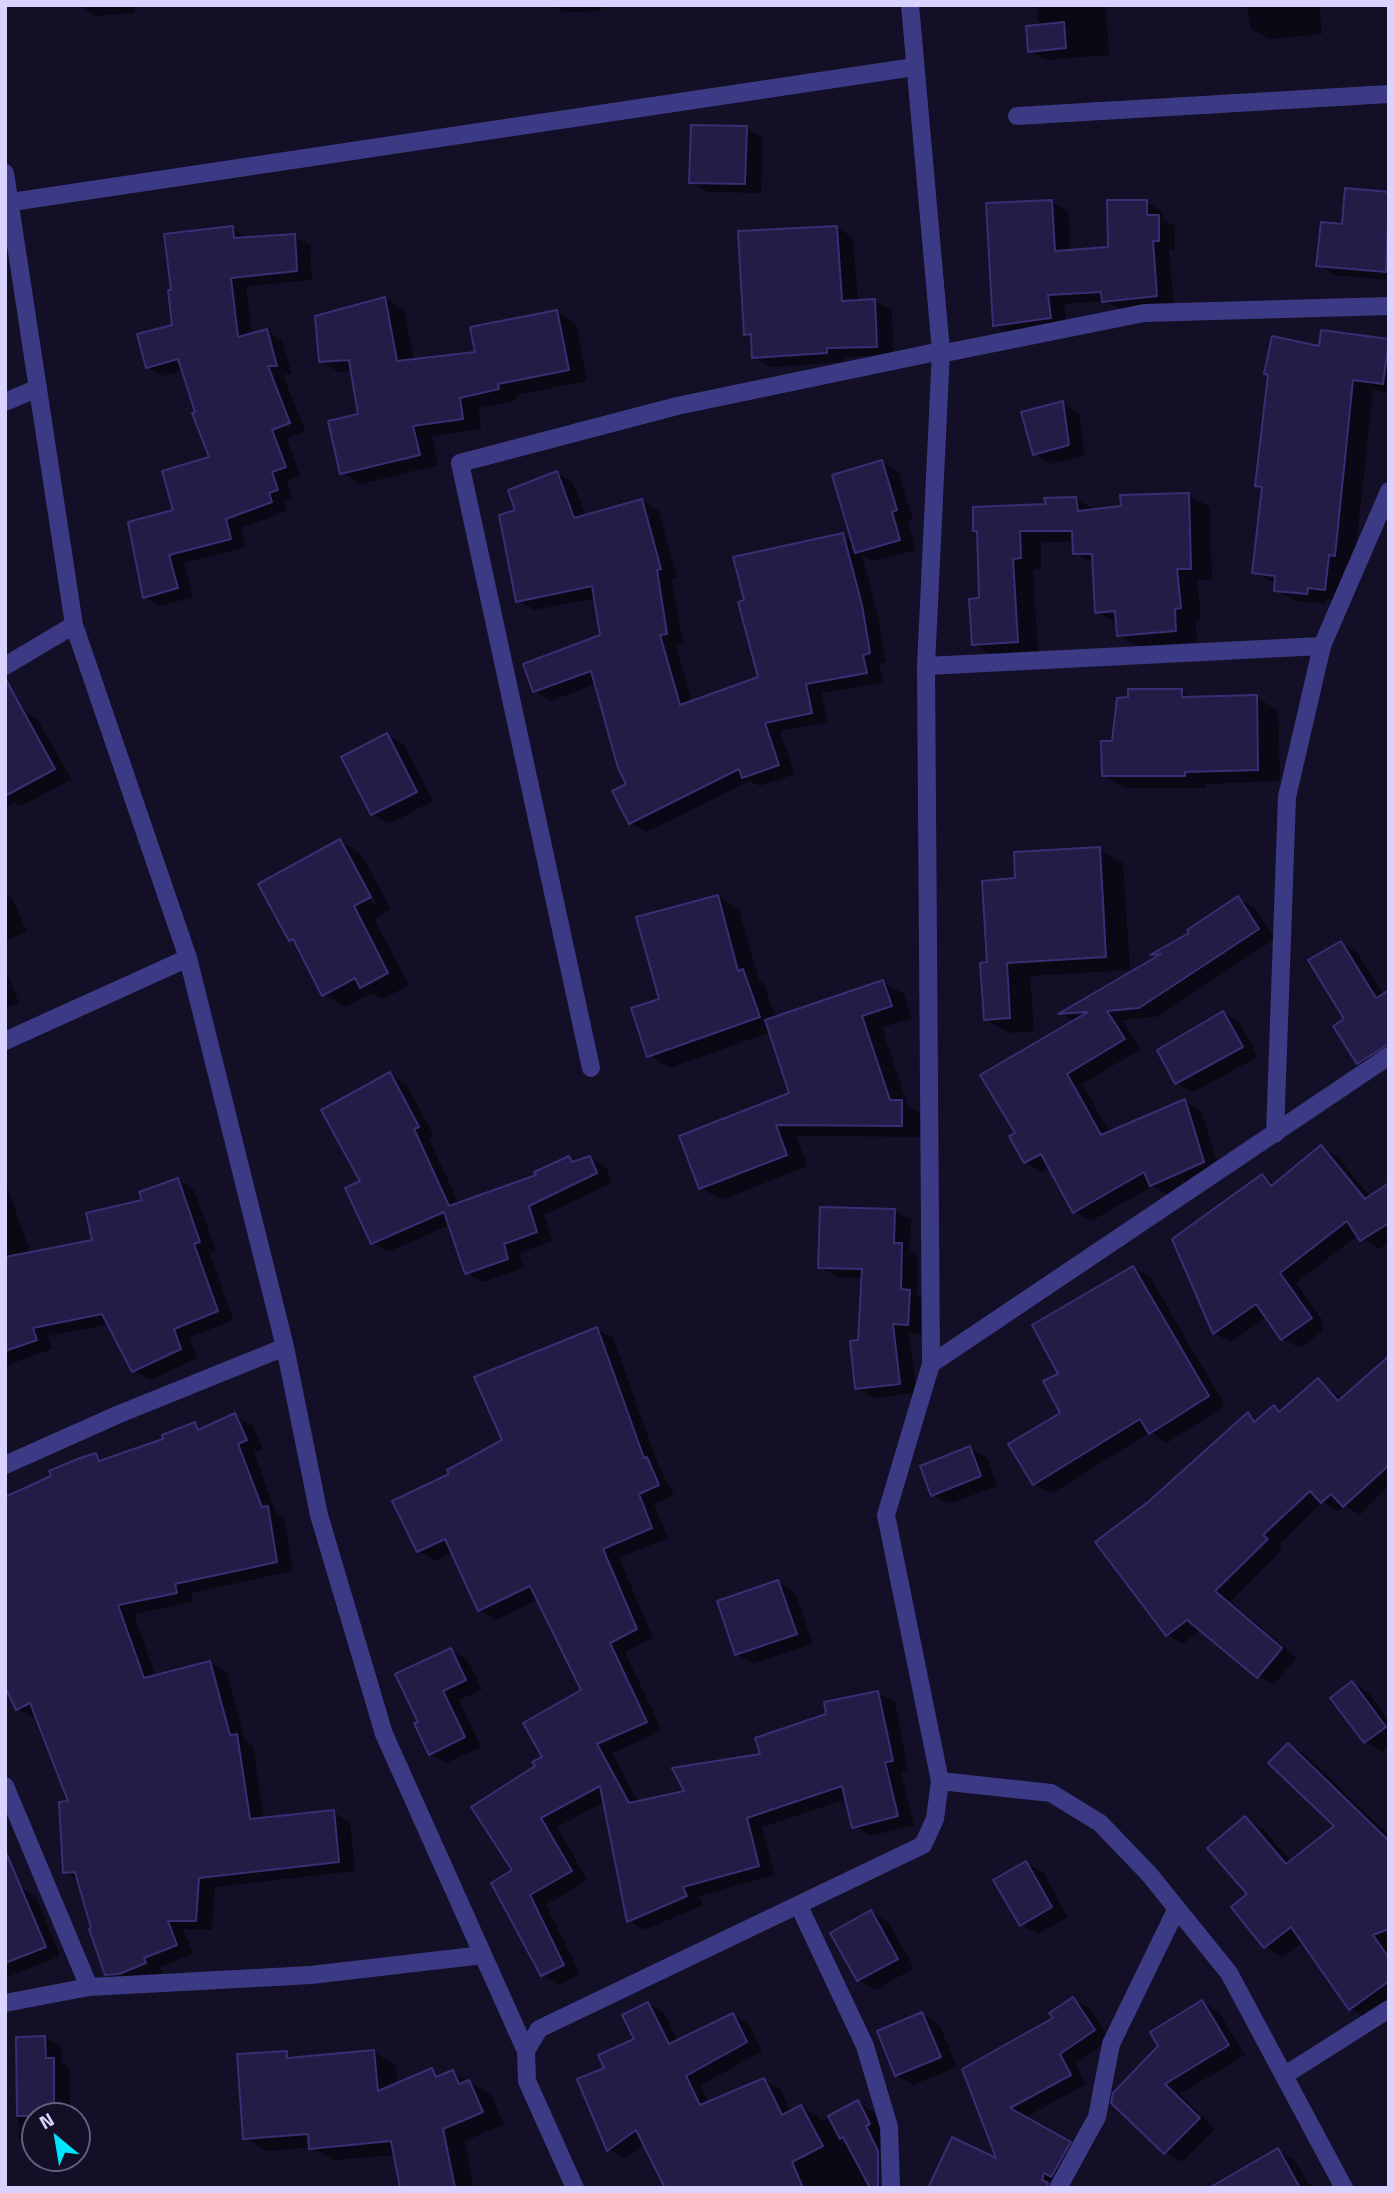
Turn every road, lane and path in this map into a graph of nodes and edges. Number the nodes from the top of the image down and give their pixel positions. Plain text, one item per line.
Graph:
1 (909, 5) edge
2 (914, 67) junction
3 (1389, 94) edge
4 (1017, 116) dead end
5 (5, 173) edge
6 (8, 202) edge
7 (1389, 306) edge
8 (940, 353) junction
9 (38, 388) junction
10 (5, 402) edge
11 (1389, 491) edge
12 (74, 625) junction
13 (1322, 646) junction
14 (5, 666) edge
15 (926, 666) junction
16 (188, 958) junction
17 (5, 1041) edge
18 (1389, 1056) edge
19 (591, 1068) dead end
20 (1275, 1134) junction
21 (285, 1348) junction
22 (931, 1364) junction
23 (5, 1465) edge
24 (940, 1781) junction
25 (5, 1786) edge
26 (799, 1906) junction
27 (1177, 1908) junction
28 (483, 1955) junction
29 (89, 1987) junction
30 (5, 2003) edge
31 (1389, 2010) edge
32 (526, 2051) junction
33 (1285, 2076) junction
34 (575, 2188) edge
35 (891, 2188) edge
36 (1058, 2188) edge
37 (1344, 2188) edge

1 - 2 street
2 - 6 street
2 - 8 street
3 - 4 street
5 - 6 street
6 - 9 street
7 - 8 street
8 - 15 street
8 - 19 street
9 - 10 street
9 - 12 street
11 - 13 street
12 - 14 street
12 - 16 street
13 - 15 street
13 - 20 street
15 - 22 street
16 - 17 street
16 - 21 street
18 - 20 street
20 - 22 street
21 - 23 street
21 - 28 street
22 - 24 street
24 - 26 street
24 - 27 street
25 - 29 street
26 - 32 street
26 - 35 street
27 - 33 street
27 - 36 street
28 - 29 street
28 - 32 street
29 - 30 street
31 - 33 street
32 - 34 street
33 - 37 street

